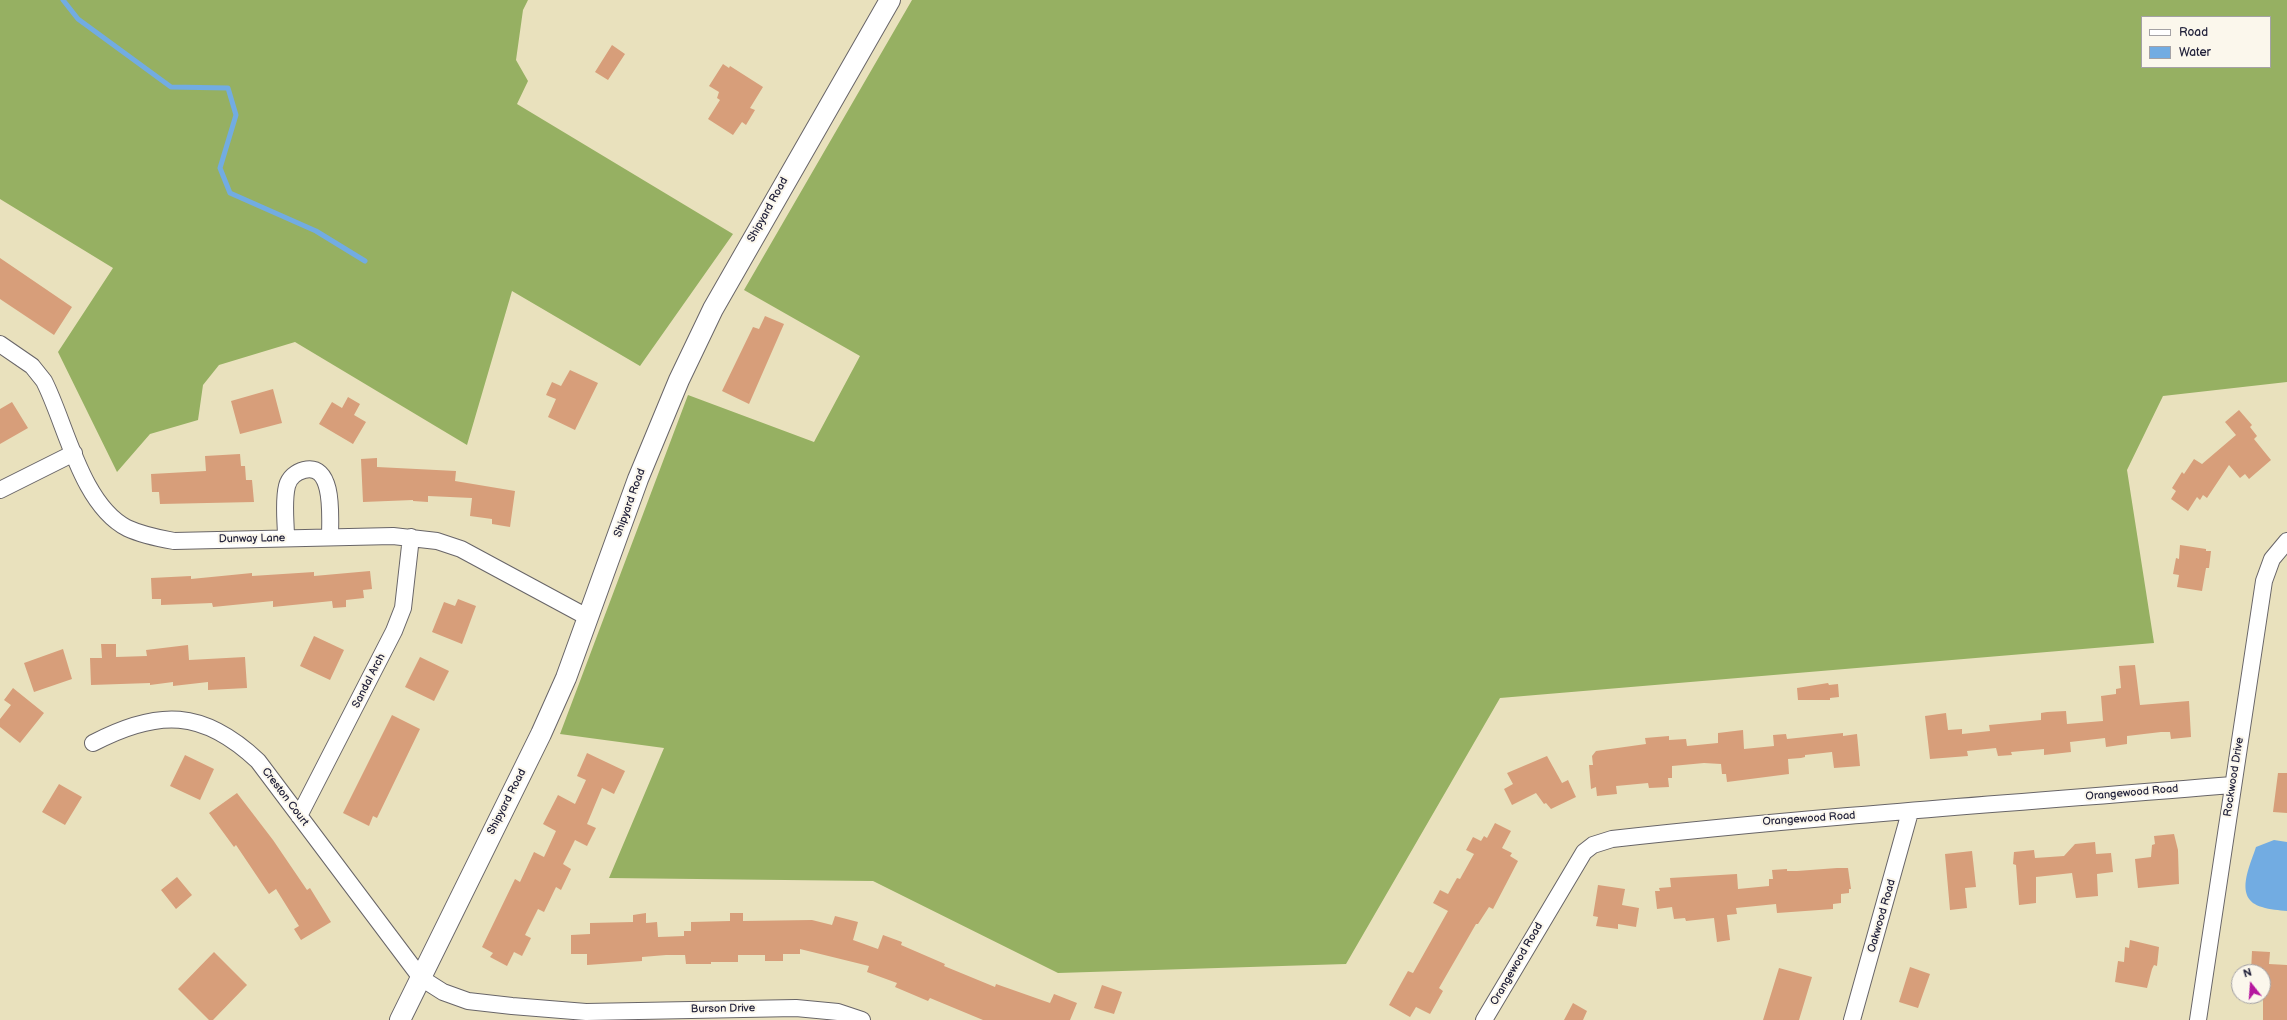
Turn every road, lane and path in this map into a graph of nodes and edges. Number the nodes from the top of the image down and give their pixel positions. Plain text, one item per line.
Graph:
1 (889, 0) edge
2 (0, 344) edge
3 (74, 453) junction
4 (0, 490) edge
5 (330, 537) junction
6 (411, 537) junction
7 (286, 538) junction
8 (2287, 541) edge
9 (589, 618) junction
10 (92, 743) dead end
11 (2233, 785) junction
12 (1910, 812) junction
13 (299, 816) junction
14 (421, 978) junction
15 (400, 1020) edge
16 (862, 1020) edge
17 (1484, 1020) edge
18 (1852, 1020) edge
19 (2198, 1020) edge

1 - 9 street, Shipyard Road
2 - 3 street, Dunway Lane
3 - 4 street
3 - 7 street, Dunway Lane
5 - 6 street, Dunway Lane
5 - 7 street, Dunway Lane
5 - 7 street
6 - 9 street, Dunway Lane
6 - 13 street, Sandal Arch
8 - 11 street, Rockwood Drive
9 - 14 street, Shipyard Road
10 - 13 street, Creston Court
11 - 12 street, Orangewood Road
11 - 19 street, Rockwood Drive
12 - 17 street, Orangewood Road
12 - 18 street, Oakwood Road
13 - 14 street, Creston Court
14 - 15 street, Shipyard Road
14 - 16 street, Burson Drive

